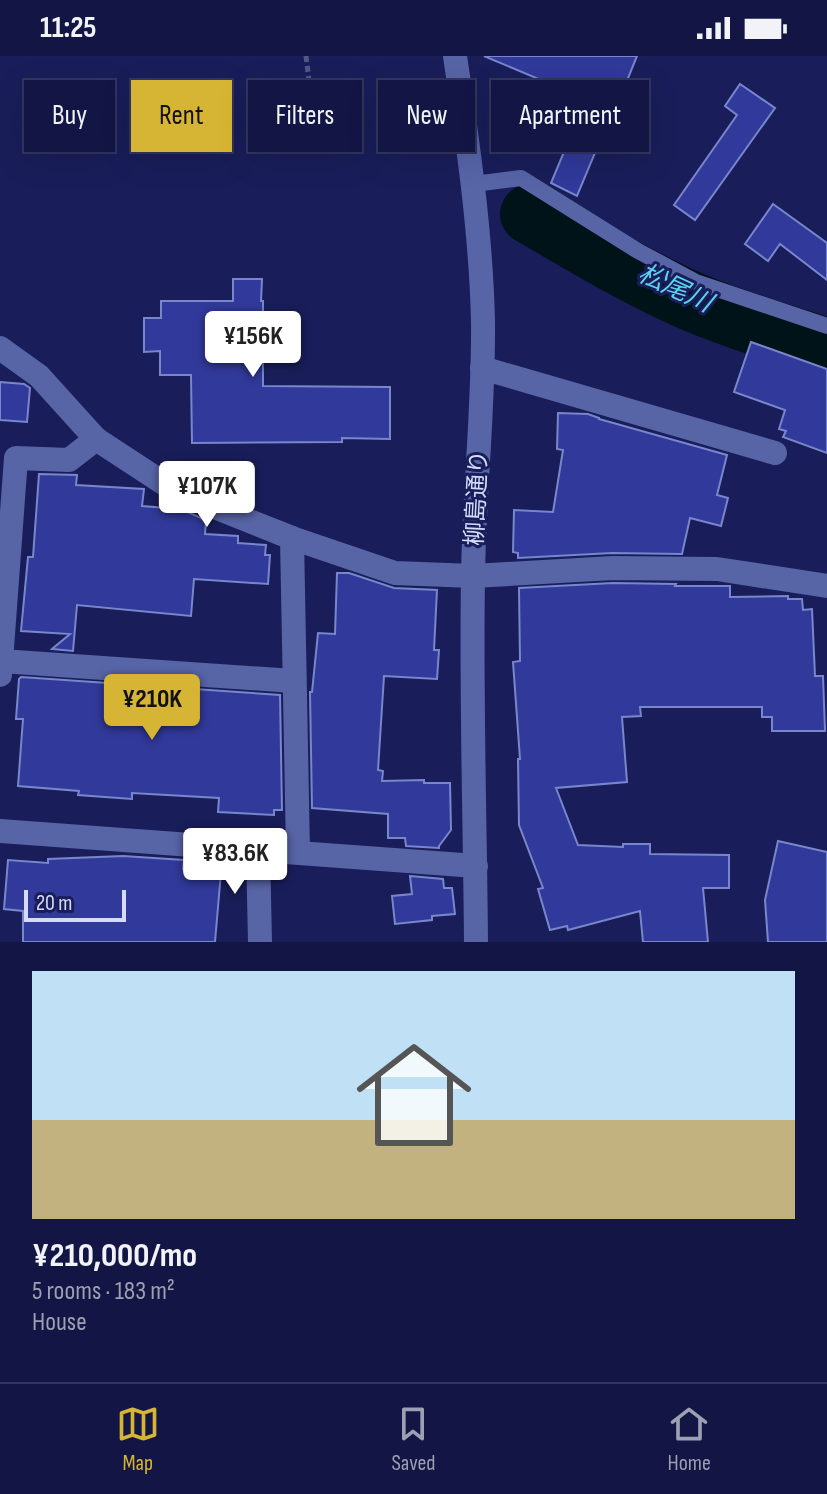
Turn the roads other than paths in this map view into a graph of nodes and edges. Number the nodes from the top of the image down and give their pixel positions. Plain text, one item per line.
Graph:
1 (455, 56) edge
2 (474, 184) junction
3 (827, 326) edge
4 (0, 348) edge
5 (482, 368) junction
6 (96, 439) junction
7 (775, 453) dead end
8 (292, 538) junction
9 (473, 576) junction
10 (827, 586) edge
11 (1, 661) edge
12 (0, 675) edge
13 (294, 681) junction
14 (0, 831) edge
15 (258, 850) junction
16 (298, 852) junction
17 (476, 866) junction
18 (260, 942) edge
19 (476, 942) edge

1 - 2 street, 柳島通り
2 - 3 lane
2 - 5 street, 柳島通り
4 - 6 street
5 - 7 street
5 - 9 street, 柳島通り
6 - 8 street
6 - 11 street
8 - 9 street
8 - 13 street
9 - 10 street
9 - 17 street, 柳島通り
11 - 12 street
11 - 13 street
13 - 16 street
14 - 15 street
15 - 16 street
15 - 18 street
16 - 17 street
17 - 19 street, 柳島通り

